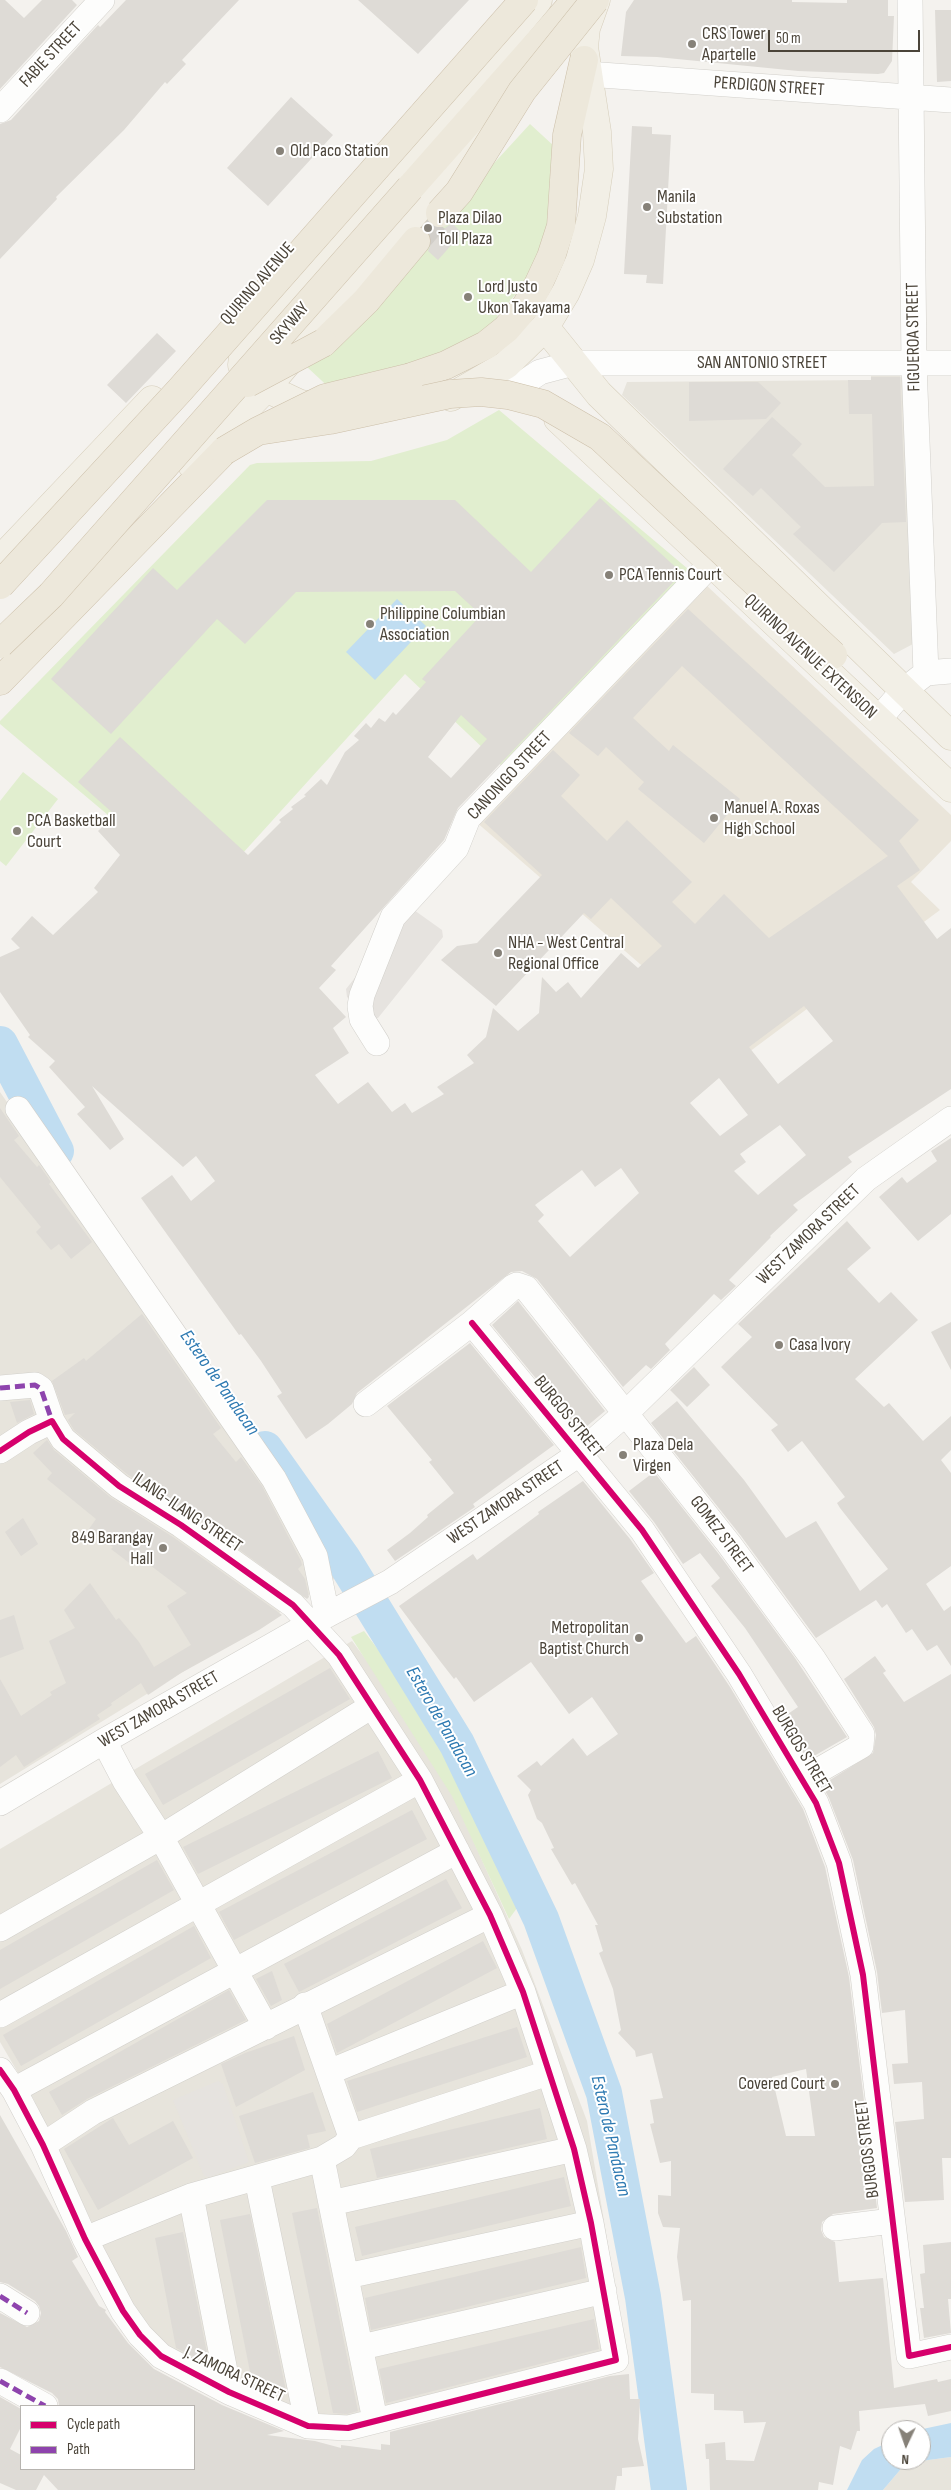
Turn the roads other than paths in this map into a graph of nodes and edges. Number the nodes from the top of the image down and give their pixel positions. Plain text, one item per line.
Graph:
1 (102, 0) edge
2 (508, 0) edge
3 (524, 0) edge
4 (538, 0) edge
5 (910, 0) edge
6 (590, 2) edge
7 (585, 67) junction
8 (912, 98) junction
9 (951, 100) edge
10 (0, 110) edge
11 (440, 213) tunnel mouth
12 (416, 241) tunnel mouth
13 (545, 327) junction
14 (214, 333) junction
15 (574, 363) junction
16 (951, 363) edge
17 (914, 364) junction
18 (242, 365) junction
19 (509, 378) junction
20 (266, 388) junction
21 (368, 414) junction
22 (258, 430) junction
23 (205, 452) junction
24 (0, 560) edge
25 (711, 564) junction
26 (0, 585) edge
27 (0, 627) edge
28 (0, 644) edge
29 (833, 654) dead end
30 (0, 660) edge
31 (951, 671) edge
32 (926, 673) junction
33 (0, 681) edge
34 (903, 691) junction
35 (878, 720) junction
36 (951, 736) edge
37 (951, 788) edge
38 (377, 1043) dead end
39 (18, 1109) dead end
40 (951, 1119) edge
41 (472, 1323) junction
42 (0, 1388) edge
43 (366, 1404) dead end
44 (626, 1413) junction
45 (52, 1421) junction
46 (0, 1451) edge
47 (579, 1454) junction
48 (324, 1617) junction
49 (372, 1706) junction
50 (104, 1741) junction
51 (420, 1780) junction
52 (802, 1780) junction
53 (0, 1803) edge
54 (161, 1837) junction
55 (457, 1852) junction
56 (199, 1904) junction
57 (490, 1915) junction
58 (0, 1929) edge
59 (235, 1969) junction
60 (523, 1992) junction
61 (305, 2005) junction
62 (0, 2016) edge
63 (266, 2027) junction
64 (329, 2072) junction
65 (548, 2073) junction
66 (7, 2080) edge
67 (351, 2137) junction
68 (43, 2145) junction
69 (574, 2149) junction
70 (322, 2159) junction
71 (257, 2178) junction
72 (191, 2196) junction
73 (331, 2203) junction
74 (892, 2221) junction
75 (591, 2223) junction
76 (835, 2228) dead end
77 (85, 2239) junction
78 (347, 2276) junction
79 (604, 2291) junction
80 (0, 2296) edge
81 (27, 2313) dead end
82 (362, 2347) junction
83 (951, 2347) edge
84 (616, 2360) joint
85 (0, 2381) edge
86 (229, 2392) junction
87 (42, 2405) edge
88 (376, 2420) junction
89 (308, 2426) junction

1 - 10 street, FABIE STREET
2 - 14 main road, QUIRINO AVENUE
3 - 26 highway, bridge
4 - 18 main road
5 - 8 street, FIGUEROA STREET
6 - 7 main road
6 - 11 highway, bridge
6 - 20 main road
6 - 28 highway, SKYWAY, bridge
7 - 8 street, PERDIGON STREET
7 - 13 main road
7 - 22 highway, bridge
8 - 9 street, PERDIGON STREET
8 - 17 street, FIGUEROA STREET
12 - 27 highway, bridge
13 - 15 main road
13 - 19 main road
14 - 18 main road
14 - 24 main road, QUIRINO AVENUE
15 - 17 street, SAN ANTONIO STREET
15 - 19 street, SAN ANTONIO STREET
15 - 34 main road
16 - 17 street, SAN ANTONIO STREET
17 - 32 street, FIGUEROA STREET
18 - 20 main road
19 - 21 main road
19 - 25 main road, QUIRINO AVENUE EXTENSION
20 - 21 main road
20 - 23 main road
21 - 23 main road
22 - 29 highway, bridge
22 - 33 highway, bridge
23 - 30 main road
25 - 35 main road, QUIRINO AVENUE EXTENSION
25 - 38 street, CANONIGO STREET
31 - 32 street
32 - 34 street
34 - 35 street
34 - 36 main road
35 - 37 main road, QUIRINO AVENUE EXTENSION
39 - 48 street
40 - 44 street, WEST ZAMORA STREET
41 - 43 street
41 - 44 street, GOMEZ STREET
41 - 47 street, BURGOS STREET
42 - 45 street, ILANG-ILANG STREET
44 - 47 street, WEST ZAMORA STREET
44 - 52 street, GOMEZ STREET
45 - 46 street
45 - 48 street, ILANG-ILANG STREET
47 - 48 street, WEST ZAMORA STREET
47 - 52 street, BURGOS STREET
48 - 49 street, ILANG-ILANG STREET
48 - 50 street, WEST ZAMORA STREET
49 - 51 street, ILANG-ILANG STREET
49 - 54 street
50 - 53 street, WEST ZAMORA STREET
50 - 54 street
51 - 55 street, ILANG-ILANG STREET
51 - 56 street
52 - 74 street, BURGOS STREET
54 - 56 street
54 - 58 street
55 - 57 street, ILANG-ILANG STREET
55 - 59 street
56 - 59 street
56 - 62 street
57 - 60 street, ILANG-ILANG STREET
57 - 61 street
59 - 63 street
59 - 66 street
60 - 64 street
60 - 65 street, ILANG-ILANG STREET
61 - 63 street
61 - 64 street
63 - 68 street
64 - 67 street
65 - 67 street
65 - 69 street, ILANG-ILANG STREET
66 - 68 street, J. ZAMORA STREET
67 - 70 street
68 - 77 street, J. ZAMORA STREET
69 - 73 street
69 - 75 street, ILANG-ILANG STREET
70 - 71 street
70 - 73 street
71 - 72 street
71 - 89 street
72 - 77 street
72 - 86 street
73 - 78 street
74 - 76 street
74 - 83 street, BURGOS STREET
75 - 78 street
75 - 79 street, ILANG-ILANG STREET
77 - 86 street, J. ZAMORA STREET
78 - 82 street
79 - 82 street
79 - 84 street, ILANG-ILANG STREET
80 - 81 street
82 - 88 street
84 - 88 street, J. ZAMORA STREET
85 - 87 street
86 - 89 street, J. ZAMORA STREET
88 - 89 street, J. ZAMORA STREET

